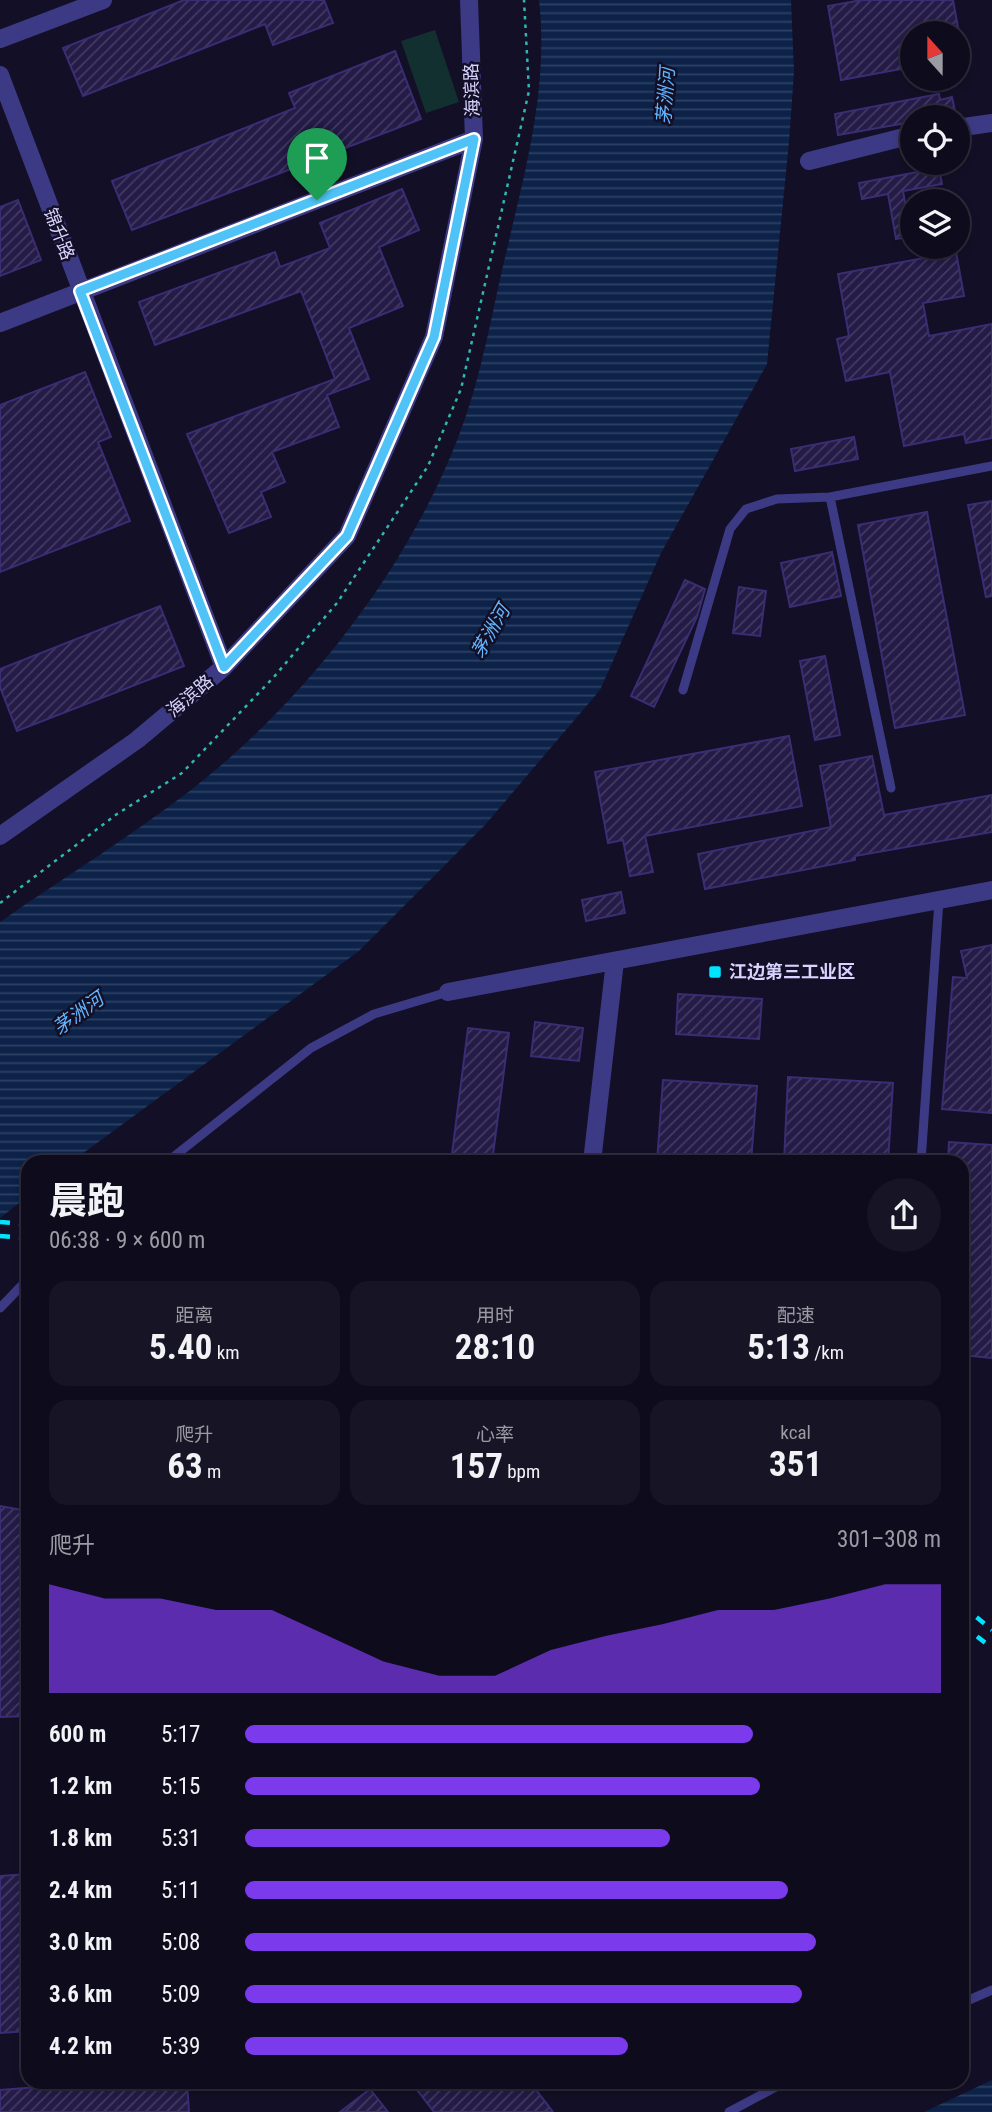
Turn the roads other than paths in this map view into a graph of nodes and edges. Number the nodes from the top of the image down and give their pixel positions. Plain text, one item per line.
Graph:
1 (103, 0) edge
2 (469, 0) edge
3 (0, 38) edge
4 (0, 75) edge
5 (992, 123) edge
6 (970, 126) edge
7 (900, 138) edge
8 (474, 139) junction
9 (809, 162) dead end
10 (80, 291) junction
11 (0, 323) edge
12 (992, 466) edge
13 (830, 497) junction
14 (224, 667) junction
15 (683, 690) dead end
16 (891, 788) dead end
17 (0, 836) edge
18 (992, 890) edge
19 (939, 900) junction
20 (615, 961) junction
21 (449, 992) joint
22 (176, 1155) edge
23 (593, 1155) edge
24 (921, 1155) edge
25 (21, 1286) edge
26 (0, 1308) edge
27 (992, 1990) edge
28 (969, 2000) edge
29 (772, 2089) edge
30 (729, 2112) edge

1 - 3 street
2 - 8 street, 海滨路
4 - 10 street, 锦升路
5 - 6 street
7 - 9 street
8 - 10 street
8 - 14 street, 海滨路
10 - 11 street
10 - 14 street, 锦升路
12 - 13 lane
13 - 15 lane
13 - 16 lane
14 - 17 street, 海滨路
18 - 19 street
19 - 20 street
19 - 24 lane
20 - 21 street
20 - 23 street
21 - 22 lane
25 - 26 lane
27 - 28 lane
29 - 30 lane

